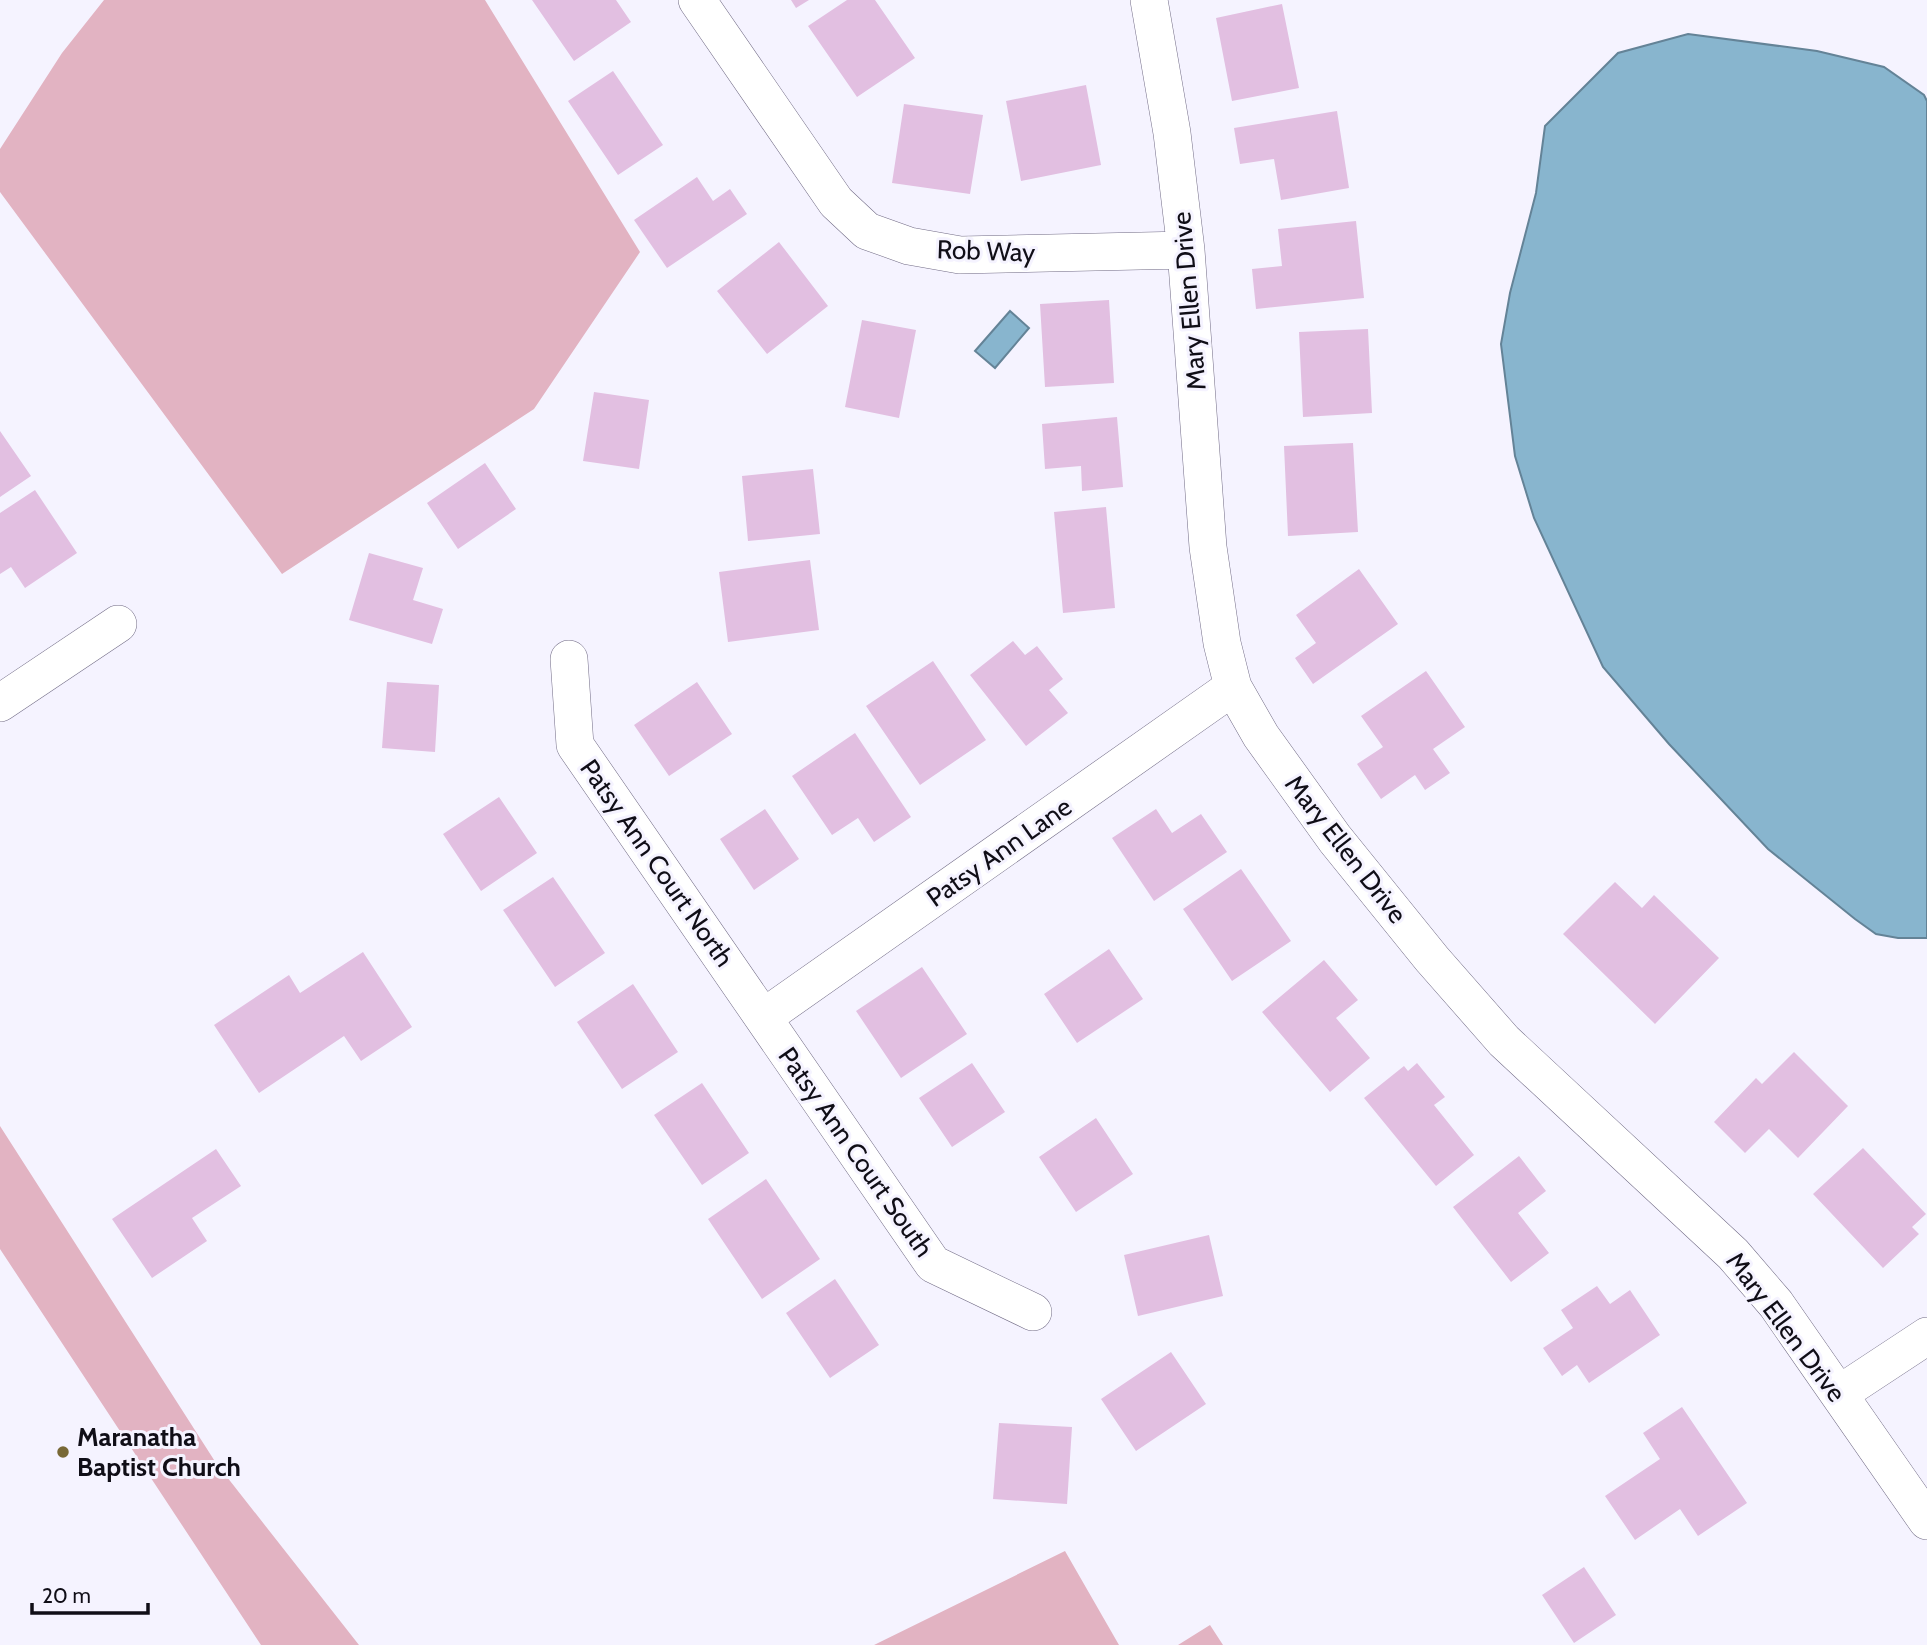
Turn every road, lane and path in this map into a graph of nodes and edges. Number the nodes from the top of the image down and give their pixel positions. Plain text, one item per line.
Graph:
1 (697, 0) edge
2 (1149, 0) edge
3 (1186, 250) junction
4 (117, 624) dead end
5 (569, 659) dead end
6 (1233, 687) junction
7 (0, 703) edge
8 (764, 1017) junction
9 (1033, 1312) dead end
10 (1927, 1336) edge
11 (1839, 1394) junction
12 (1927, 1521) edge

1 - 3 street, Rob Way
2 - 3 street, Mary Ellen Drive
3 - 6 street, Mary Ellen Drive
4 - 7 street
5 - 8 street, Patsy Ann Court North
6 - 8 street, Patsy Ann Lane
6 - 11 street, Mary Ellen Drive
8 - 9 street, Patsy Ann Court South
10 - 11 street
11 - 12 street, Mary Ellen Drive

